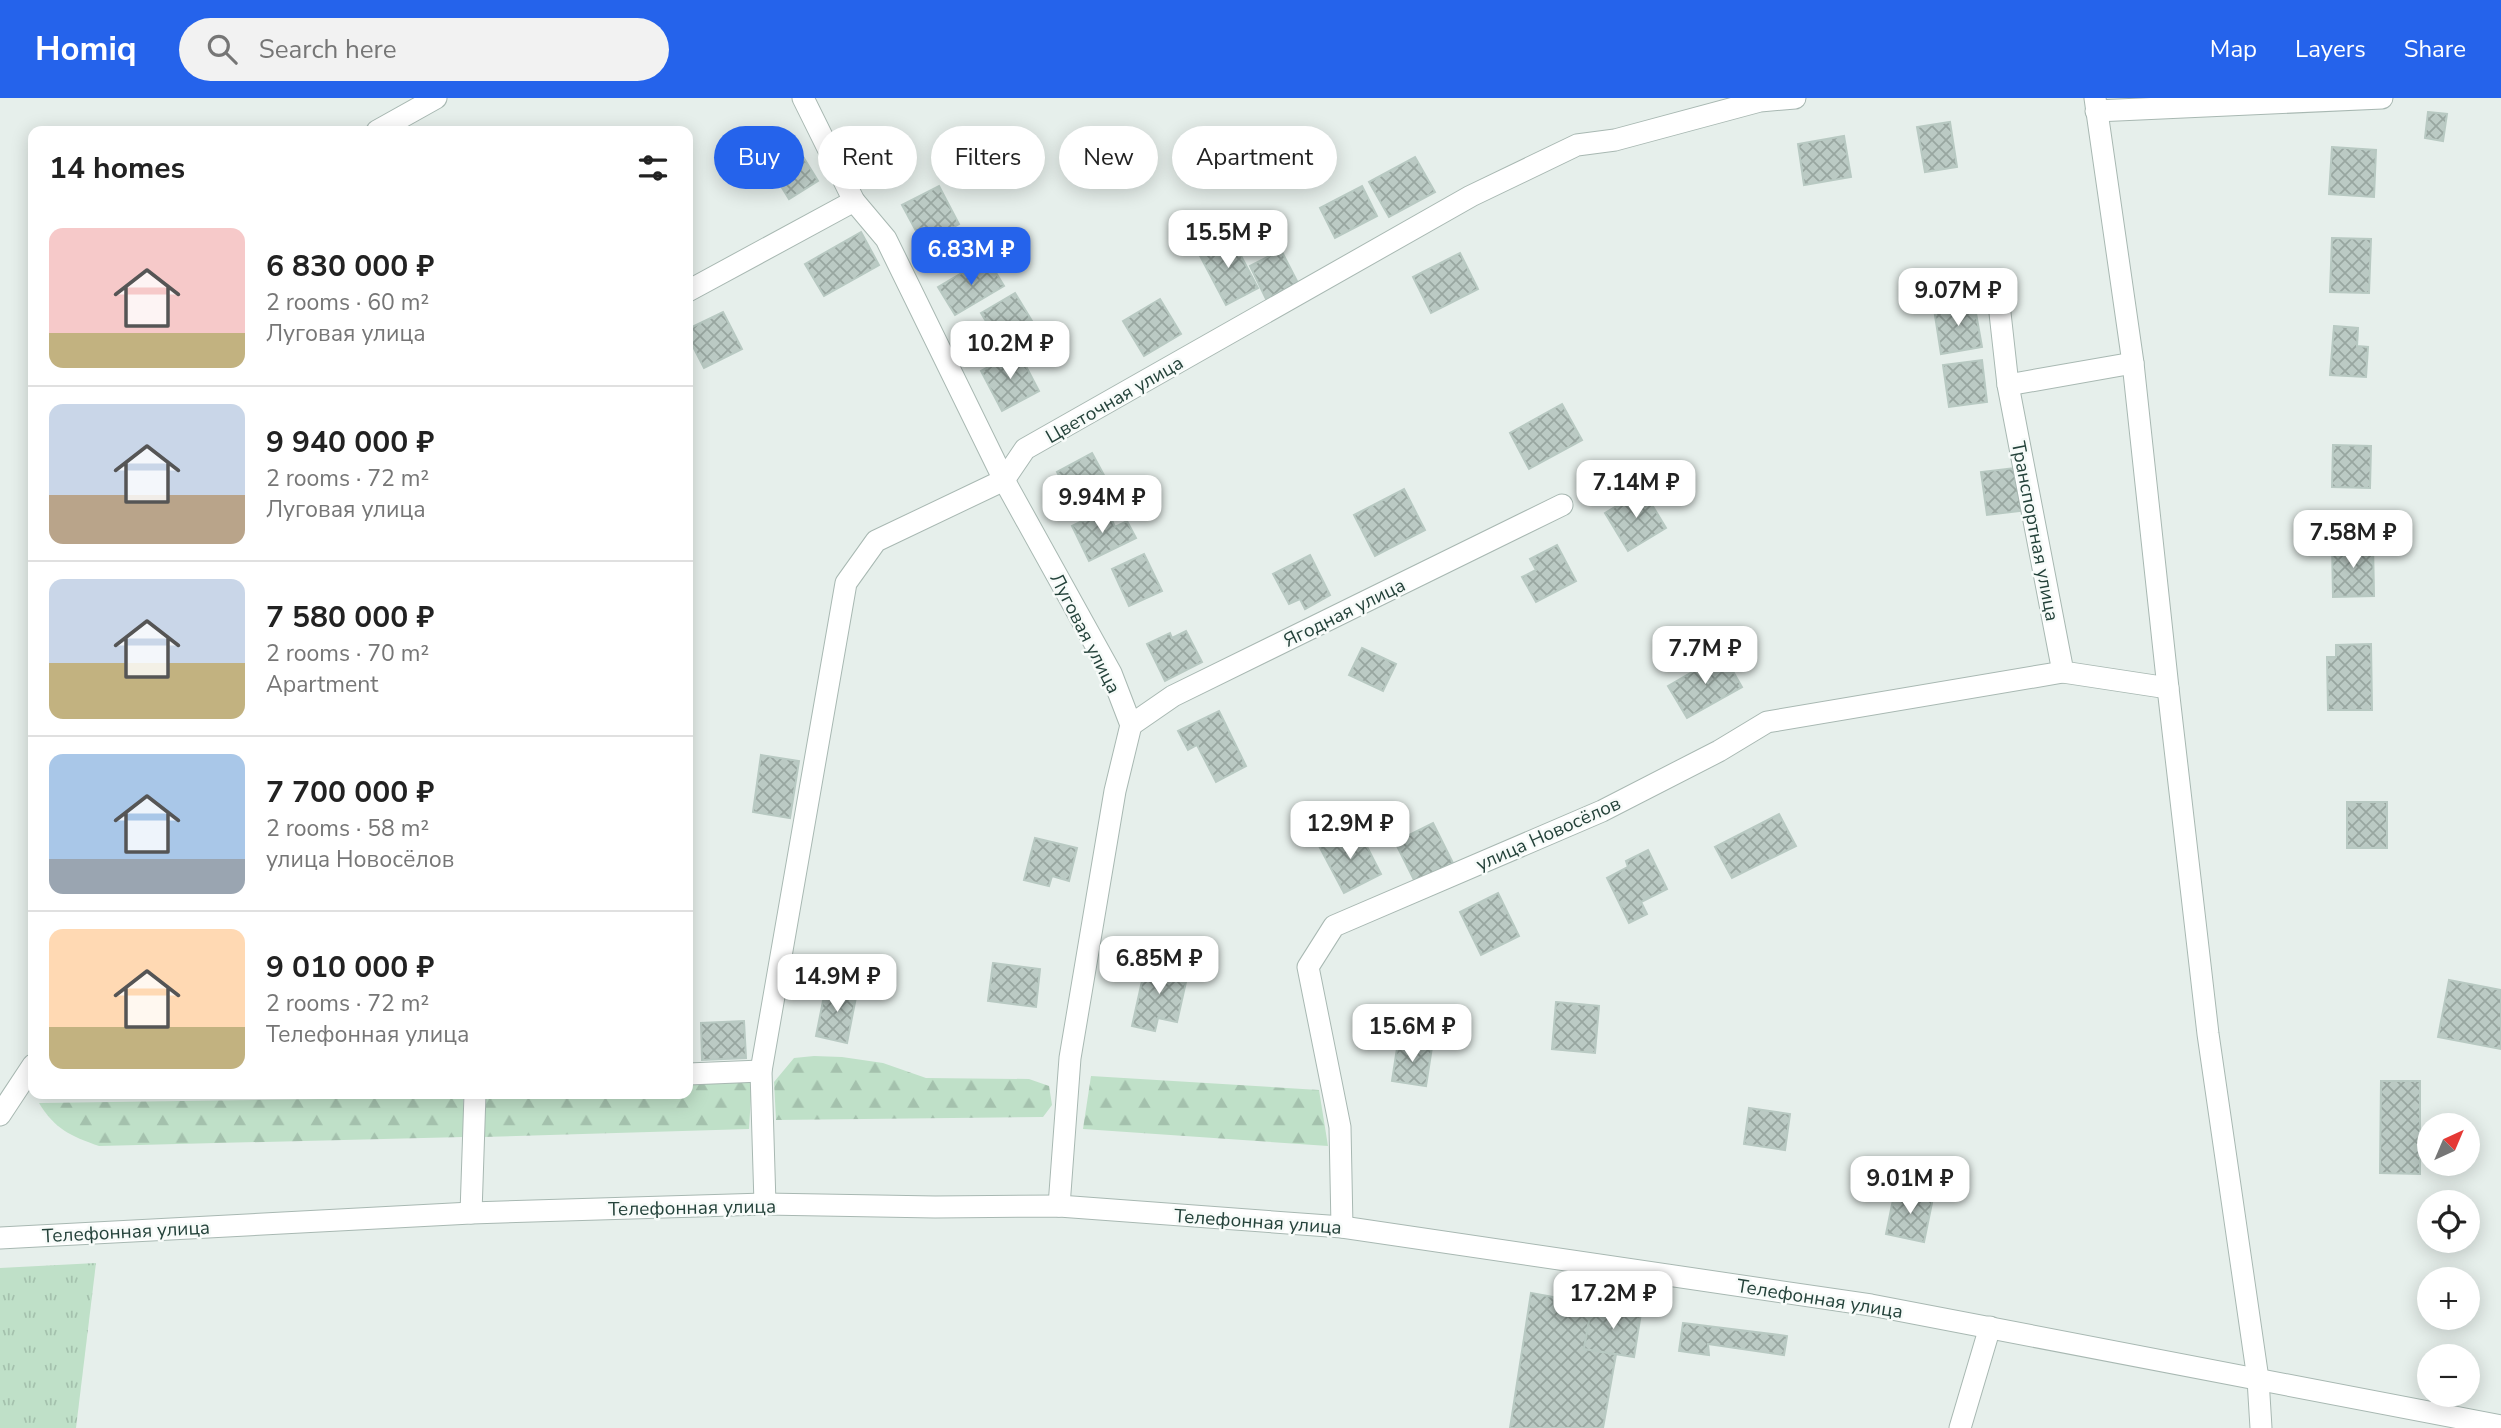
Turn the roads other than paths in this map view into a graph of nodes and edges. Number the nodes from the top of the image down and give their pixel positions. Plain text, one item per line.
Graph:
1 (436, 98) edge
2 (803, 98) edge
3 (1795, 98) edge
4 (2382, 98) edge
5 (2096, 104) edge
6 (386, 126) edge
7 (854, 201) junction
8 (1997, 286) dead end
9 (693, 288) edge
10 (2133, 363) junction
11 (2008, 385) junction
12 (1003, 480) junction
13 (1562, 505) dead end
14 (2063, 672) junction
15 (2168, 688) junction
16 (1131, 725) junction
17 (761, 1071) junction
18 (28, 1073) edge
19 (693, 1074) edge
20 (475, 1099) edge
21 (0, 1115) edge
22 (765, 1204) junction
23 (1059, 1206) junction
24 (471, 1213) junction
25 (1342, 1227) junction
26 (0, 1238) edge
27 (1990, 1327) junction
28 (2258, 1379) junction
29 (2499, 1422) edge
30 (1960, 1428) edge
31 (2261, 1428) edge

1 - 6 street
2 - 7 street, Луговая улица
3 - 12 street, Цветочная улица
4 - 5 street
5 - 10 street
7 - 9 street
7 - 12 street, Луговая улица
8 - 11 street, Транспортная улица
10 - 11 street
10 - 15 street
11 - 14 street, Транспортная улица
12 - 16 street, Луговая улица
12 - 17 street, Цветочная улица
13 - 16 street, Ягодная улица
14 - 15 street
14 - 25 street, улица Новосёлов
15 - 28 street
16 - 23 street
17 - 19 street
17 - 22 street, Цветочная улица
18 - 21 street
20 - 24 street
22 - 23 street, Телефонная улица
22 - 24 street, Телефонная улица
23 - 25 street, Телефонная улица
24 - 26 street, Телефонная улица
25 - 27 street, Телефонная улица
27 - 28 street, Телефонная улица
27 - 30 street
28 - 29 street, Телефонная улица
28 - 31 street

